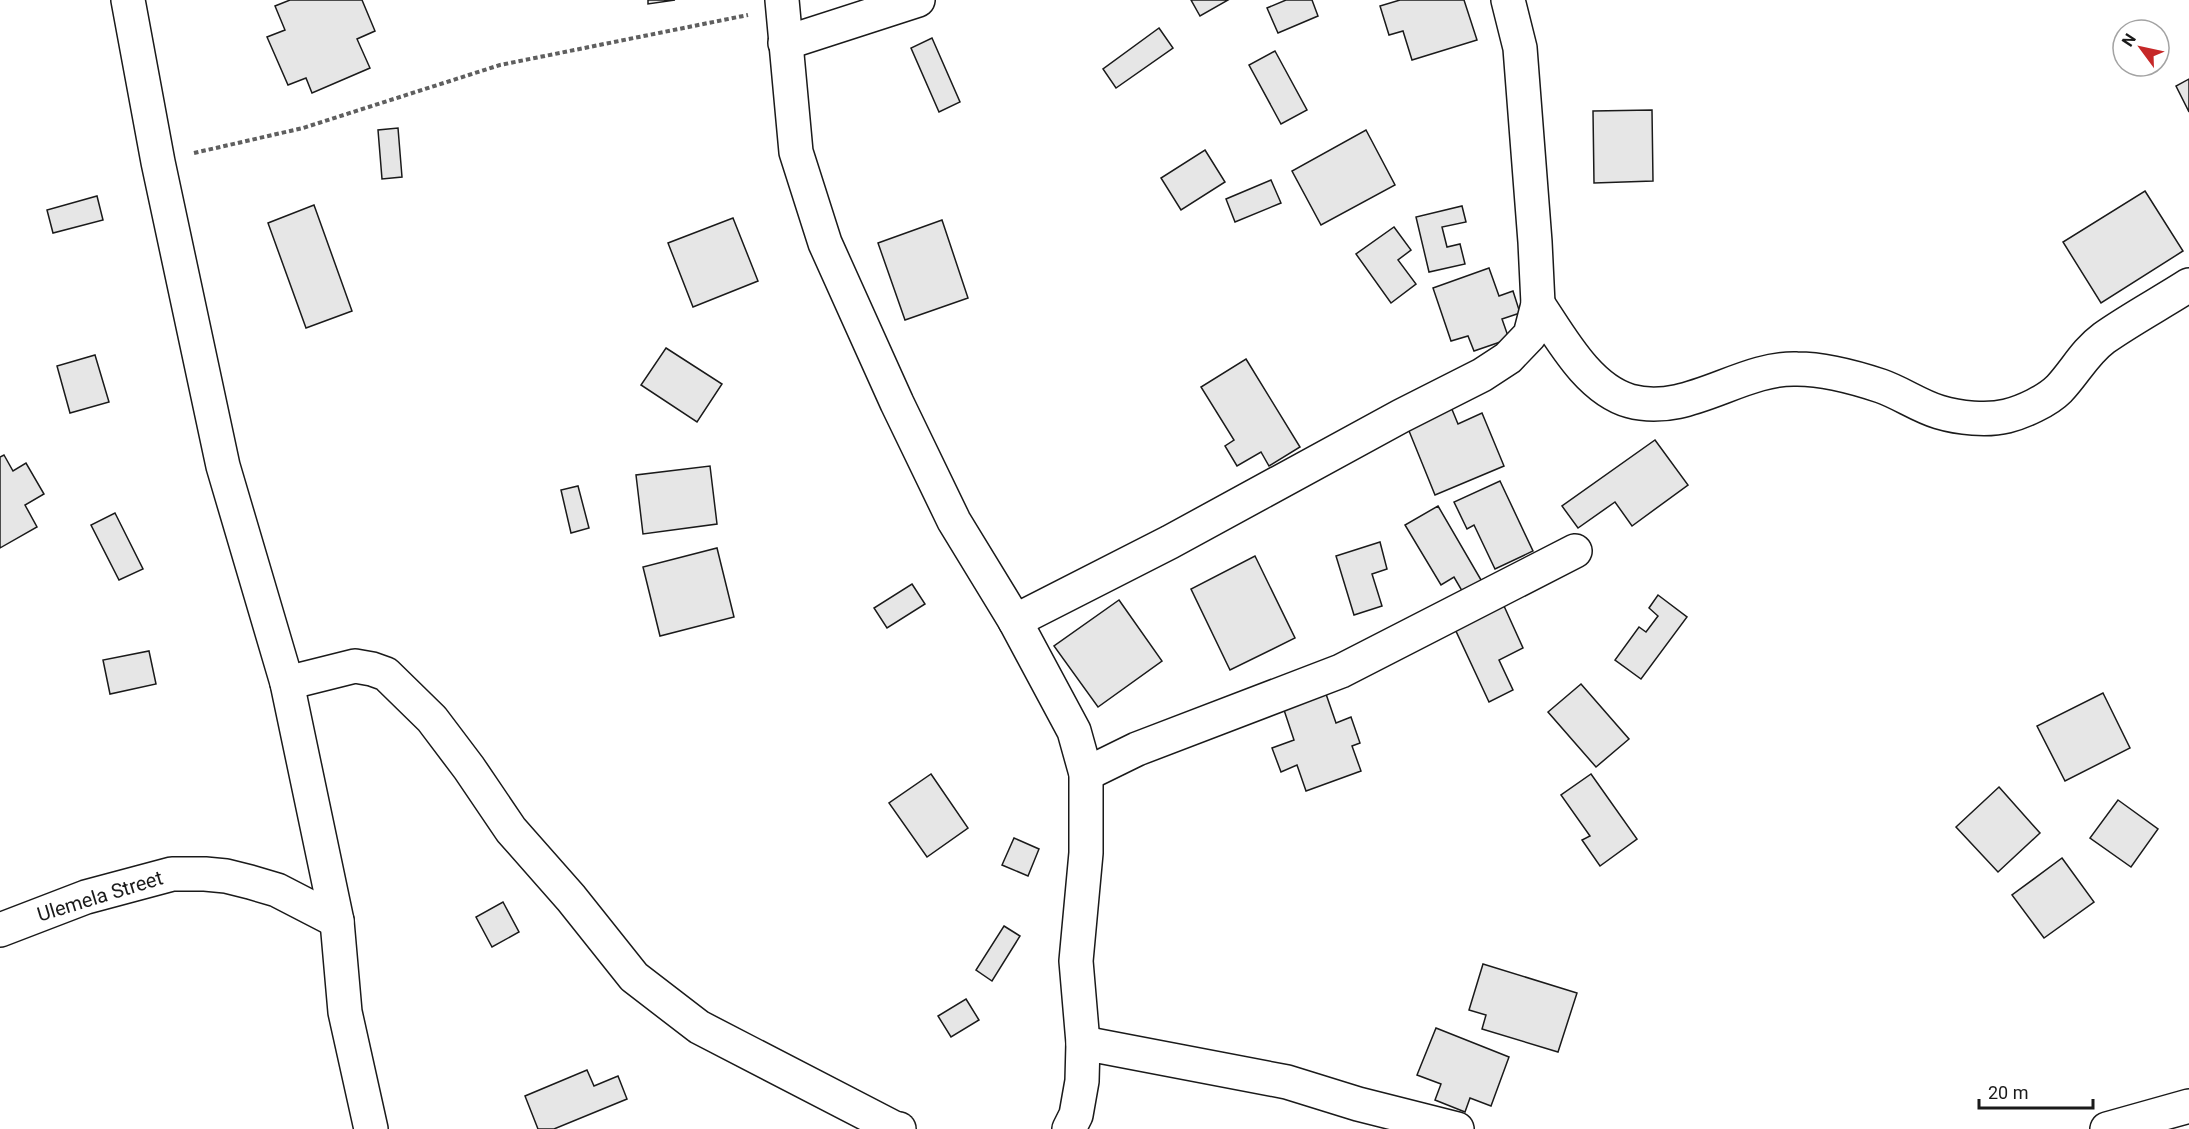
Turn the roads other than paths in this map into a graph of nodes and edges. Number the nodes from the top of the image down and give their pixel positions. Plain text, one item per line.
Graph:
1 (128, 0) edge
2 (918, 0) edge
3 (1508, 0) edge
4 (782, 4) edge
5 (785, 43) junction
6 (2189, 285) edge
7 (1538, 304) junction
8 (1575, 551) dead end
9 (1015, 621) junction
10 (287, 683) junction
11 (1086, 774) junction
12 (337, 921) junction
13 (0, 930) edge
14 (1083, 1043) junction
15 (2189, 1106) edge
16 (371, 1129) edge
17 (896, 1129) edge
18 (1069, 1129) edge
19 (1457, 1129) edge
20 (2107, 1129) edge

1 - 10 street
2 - 5 street
3 - 7 street
4 - 5 street
5 - 9 street
6 - 7 street
7 - 9 street
8 - 11 street
9 - 11 street
10 - 12 street
10 - 17 street
11 - 14 street
12 - 13 street, Ulemela Street
12 - 16 street
14 - 18 street
14 - 19 street
15 - 20 street

